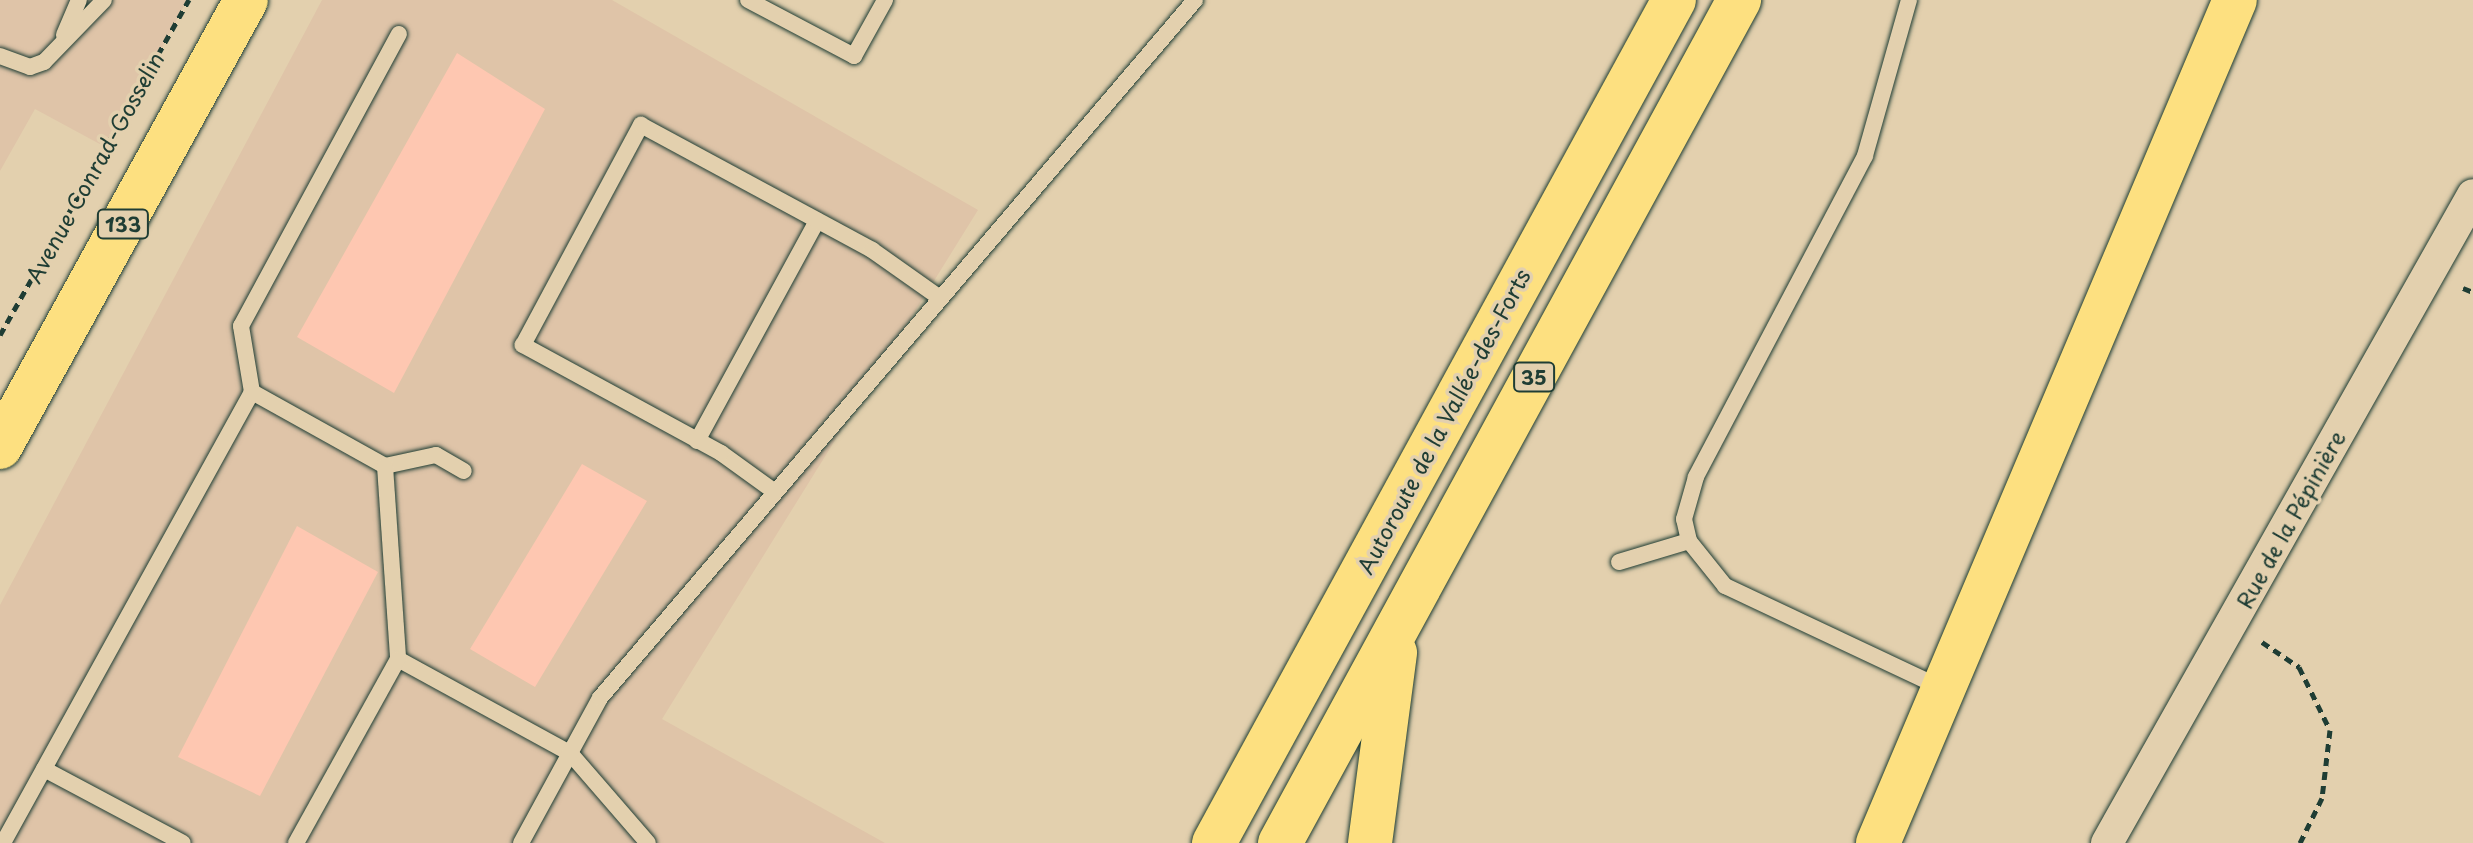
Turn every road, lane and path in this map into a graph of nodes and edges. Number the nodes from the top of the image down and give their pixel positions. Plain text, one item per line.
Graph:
1 (79, 0) edge
2 (104, 0) edge
3 (189, 0) edge
4 (246, 0) edge
5 (748, 0) edge
6 (885, 0) edge
7 (1195, 0) edge
8 (1674, 0) edge
9 (1739, 0) edge
10 (1909, 0) edge
11 (2235, 0) edge
12 (399, 34) dead end
13 (61, 44) junction
14 (0, 56) edge
15 (2473, 195) edge
16 (817, 221) junction
17 (940, 298) junction
18 (0, 335) edge
19 (252, 392) junction
20 (697, 441) junction
21 (0, 447) edge
22 (385, 466) junction
23 (464, 471) dead end
24 (775, 492) junction
25 (1689, 541) junction
26 (1619, 562) dead end
27 (1400, 623) junction
28 (2229, 626) junction
29 (398, 659) junction
30 (1310, 666) junction
31 (1945, 690) junction
32 (570, 753) junction
33 (44, 769) junction
34 (3, 843) edge
35 (183, 843) edge
36 (296, 843) edge
37 (521, 843) edge
38 (648, 843) edge
39 (1188, 843) edge
40 (1214, 843) edge
41 (1280, 843) edge
42 (1370, 843) edge
43 (1878, 843) edge
44 (2107, 843) edge
45 (2300, 843) edge

1 - 13 lane
2 - 13 lane
3 - 18 path, Avenue Conrad-Gosselin
4 - 21 main road, 133
5 - 6 lane
7 - 17 lane
8 - 30 main road, Autoroute de la Vallée-des-Forts / 35
9 - 27 main road, 35
10 - 25 lane
11 - 31 main road
12 - 19 lane
13 - 14 lane
15 - 28 street, Rue de la Pépinière
16 - 17 lane
16 - 20 lane
16 - 20 lane
17 - 24 lane
19 - 22 lane
19 - 33 lane
20 - 24 lane
22 - 23 lane
22 - 29 lane
24 - 32 lane
25 - 26 lane
25 - 31 lane
27 - 41 main road, 35
27 - 42 main road
28 - 44 street, Rue de la Pépinière
28 - 45 path
29 - 32 lane
29 - 36 lane
30 - 39 main road
30 - 40 main road, Autoroute de la Vallée-des-Forts / 35
31 - 43 main road
32 - 37 lane
32 - 38 lane
33 - 34 lane
33 - 35 lane

